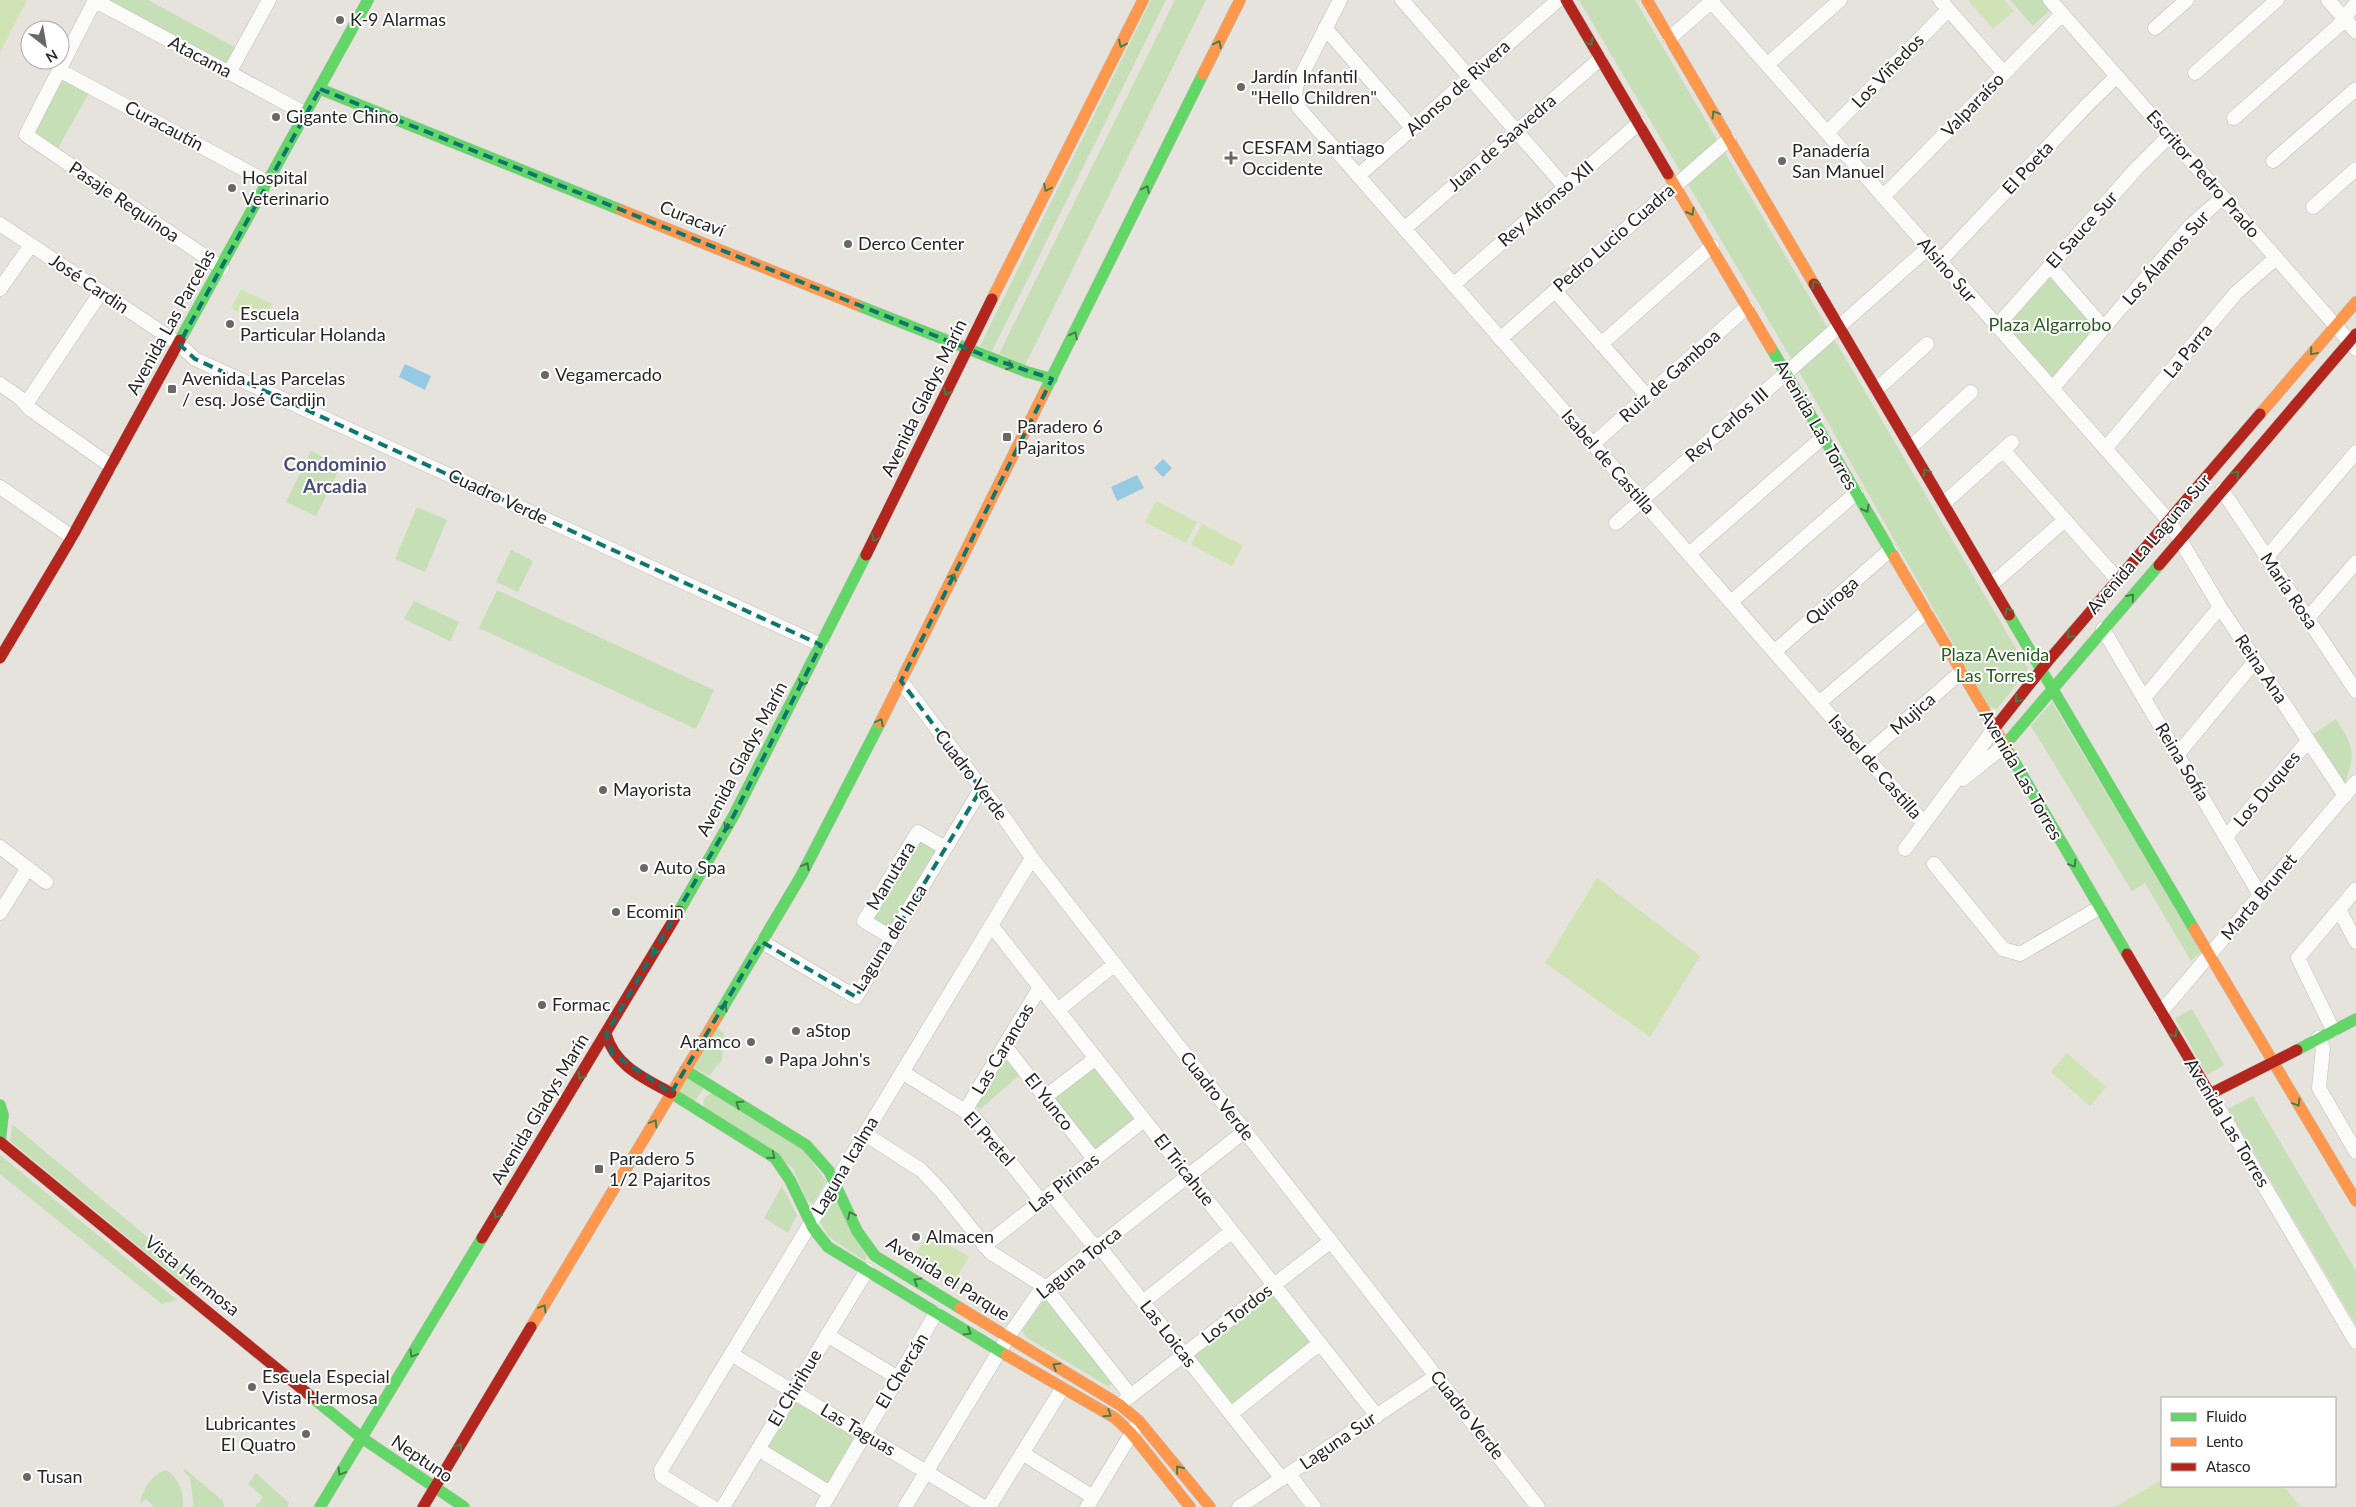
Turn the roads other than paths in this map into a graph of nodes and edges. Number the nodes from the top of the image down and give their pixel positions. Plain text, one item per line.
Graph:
1 (94, 0) edge
2 (269, 0) edge
3 (368, 0) edge
4 (1143, 0) edge
5 (1240, 0) edge
6 (1340, 0) edge
7 (1402, 0) edge
8 (1558, 0) edge
9 (1566, 0) edge
10 (1648, 0) edge
11 (1840, 0) edge
12 (2050, 0) edge
13 (2187, 0) edge
14 (2277, 0) edge
15 (2328, 0) edge
16 (1712, 1) edge
17 (2356, 3) edge
18 (1944, 5) edge
19 (2062, 14) junction
20 (2344, 18) junction
21 (1325, 28) junction
22 (2155, 28) dead end
23 (2356, 32) edge
24 (1670, 38) junction
25 (70, 48) edge
26 (1600, 59) junction
27 (1767, 64) junction
28 (59, 70) joint
29 (229, 73) junction
30 (2004, 73) junction
31 (2195, 73) dead end
32 (2117, 76) junction
33 (1470, 78) junction
34 (320, 89) junction
35 (2356, 89) edge
36 (306, 114) junction
37 (2234, 118) dead end
38 (1639, 123) junction
39 (1413, 129) junction
40 (1516, 131) junction
41 (1827, 133) junction
42 (2169, 136) junction
43 (1729, 139) junction
44 (2272, 161) dead end
45 (2356, 169) edge
46 (1358, 176) junction
47 (269, 182) junction
48 (1675, 185) junction
49 (1565, 187) junction
50 (1883, 197) junction
51 (2223, 197) junction
52 (2313, 207) dead end
53 (0, 224) edge
54 (1404, 229) junction
55 (31, 244) junction
56 (1712, 246) junction
57 (1928, 248) junction
58 (2276, 258) junction
59 (1940, 262) junction
60 (2050, 266) junction
61 (222, 268) junction
62 (1453, 285) junction
63 (0, 289) edge
64 (1554, 291) junction
65 (101, 292) junction
66 (2356, 302) edge
67 (1747, 307) junction
68 (2336, 325) junction
69 (1840, 326) junction
70 (1997, 326) junction
71 (2104, 328) junction
72 (1500, 339) junction
73 (2354, 341) edge
74 (178, 344) junction
75 (1601, 344) junction
76 (1927, 344) dead end
77 (968, 348) junction
78 (1786, 373) junction
79 (1052, 379) junction
80 (0, 384) edge
81 (1877, 389) junction
82 (2052, 389) junction
83 (1971, 392) dead end
84 (1647, 396) junction
85 (26, 404) junction
86 (1823, 437) junction
87 (1593, 444) junction
88 (1911, 447) junction
89 (2105, 449) junction
90 (2356, 452) edge
91 (111, 466) junction
92 (0, 487) edge
93 (2222, 490) junction
94 (1856, 492) junction
95 (1642, 500) junction
96 (1944, 503) junction
97 (2065, 520) junction
98 (2169, 521) junction
99 (1616, 523) dead end
100 (72, 537) junction
101 (2181, 539) junction
102 (1890, 550) junction
103 (1689, 554) junction
104 (2267, 557) junction
105 (2356, 562) edge
106 (2118, 580) junction
107 (1992, 584) junction
108 (1731, 602) junction
109 (2220, 607) junction
110 (1926, 612) junction
111 (2308, 618) junction
112 (2103, 629) junction
113 (5, 638) edge
114 (822, 645) junction
115 (1774, 652) junction
116 (0, 658) edge
117 (2256, 661) junction
118 (2042, 668) junction
119 (1961, 672) junction
120 (2354, 680) edge
121 (901, 681) junction
122 (2054, 688) junction
123 (2144, 698) junction
124 (1819, 703) junction
125 (1994, 729) junction
126 (2308, 741) junction
127 (2004, 746) junction
128 (2177, 754) junction
129 (1865, 756) junction
130 (2356, 782) edge
131 (981, 789) junction
132 (1948, 790) junction
133 (2344, 796) junction
134 (1924, 823) junction
135 (2226, 837) junction
136 (0, 847) edge
137 (945, 848) junction
138 (1905, 849) dead end
139 (1032, 858) junction
140 (1934, 864) dead end
141 (28, 868) junction
142 (46, 882) dead end
143 (2356, 889) edge
144 (2260, 895) junction
145 (2099, 908) junction
146 (2339, 909) junction
147 (0, 913) edge
148 (991, 925) junction
149 (891, 937) junction
150 (762, 942) junction
151 (2356, 942) edge
152 (2210, 956) junction
153 (1114, 964) junction
154 (1040, 987) junction
155 (1058, 1010) junction
156 (2161, 1012) junction
157 (2356, 1019) edge
158 (2333, 1030) junction
159 (606, 1034) junction
160 (2318, 1038) junction
161 (1005, 1046) junction
162 (1096, 1058) junction
163 (2272, 1061) junction
164 (685, 1070) junction
165 (902, 1072) junction
166 (671, 1093) junction
167 (2210, 1094) junction
168 (1045, 1097) junction
169 (0, 1105) edge
170 (965, 1111) junction
171 (1144, 1120) junction
172 (2, 1123) edge
173 (1245, 1131) junction
174 (865, 1134) junction
175 (0, 1142) edge
176 (2356, 1152) edge
177 (1094, 1159) junction
178 (1188, 1176) junction
179 (836, 1182) junction
180 (1046, 1197) junction
181 (2356, 1201) edge
182 (811, 1222) junction
183 (1232, 1231) junction
184 (1331, 1241) junction
185 (984, 1246) junction
186 (1097, 1246) junction
187 (867, 1270) junction
188 (1274, 1285) junction
189 (1045, 1287) junction
190 (1143, 1302) junction
191 (936, 1313) junction
192 (827, 1335) junction
193 (1008, 1337) junction
194 (2356, 1342) edge
195 (1320, 1343) junction
196 (1000, 1351) junction
197 (731, 1354) junction
198 (1184, 1355) junction
199 (1436, 1376) junction
200 (898, 1378) junction
201 (1062, 1389) junction
202 (793, 1391) junction
203 (1131, 1396) junction
204 (1120, 1405) junction
205 (1231, 1414) junction
206 (1377, 1416) junction
207 (1139, 1421) junction
208 (1131, 1433) junction
209 (863, 1434) junction
210 (362, 1438) junction
211 (758, 1449) junction
212 (1022, 1453) junction
213 (926, 1472) junction
214 (1285, 1476) junction
215 (434, 1489) junction
216 (830, 1493) junction
217 (1090, 1502) edge
218 (1242, 1506) edge
219 (320, 1507) edge
220 (423, 1507) edge
221 (464, 1507) edge
222 (712, 1507) edge
223 (723, 1507) edge
224 (822, 1507) edge
225 (905, 1507) edge
226 (984, 1507) edge
227 (989, 1507) edge
228 (1190, 1507) edge
229 (1210, 1507) edge
230 (1314, 1507) edge
231 (1538, 1507) edge

1 - 25 street
1 - 29 street, Atacama
2 - 29 street
3 - 34 street, Avenida Las Parcelas
4 -> 77 street, Avenida Gladys Marín
79 -> 5 street
6 - 21 street
7 - 33 street
8 - 33 street, Alonso de Rivera
9 -> 26 street, Avenida Las Torres
10 - 24 street
11 - 27 street
12 - 19 street, Escritor Pedro Prado
13 - 22 street
14 - 31 street
15 - 20 street
16 - 24 street
16 - 27 street, Alsino Sur
17 - 20 street
18 - 30 street
18 - 41 street, Los Viñedos
19 - 30 street, Valparaíso
19 - 32 street, Escritor Pedro Prado
20 - 23 street
20 - 37 street
21 - 39 street
21 - 46 street, Isabel de Castilla
43 -> 24 street
26 - 38 street, Avenida Las Torres
26 - 40 street, Juan de Saavedra
27 - 41 street, Alsino Sur
28 - 47 street, Curacautín
28 - 61 street, Pasaje Requínoa
29 - 36 street, Atacama
30 - 50 street, Valparaíso
32 - 42 street, Escritor Pedro Prado
32 - 59 street, El Poeta
33 - 39 street, Alonso de Rivera
33 - 40 street
34 - 36 street, Avenida Las Parcelas
34 - 77 street, Curacaví
35 - 44 street
36 - 47 street, Avenida Las Parcelas
38 - 48 street, Avenida Las Torres
38 - 49 street, Rey Alfonso XII
39 - 46 street, Alonso de Rivera
40 - 49 street
40 - 54 street, Juan de Saavedra
41 - 50 street, Alsino Sur
42 - 51 street, Escritor Pedro Prado
42 - 60 street, El Sauce Sur
43 - 48 street, Pedro Lucio Cuadra
69 -> 43 street
45 - 52 street
46 - 54 street, Isabel de Castilla
47 - 61 street, Avenida Las Parcelas
48 -> 56 street, Avenida Las Torres
48 - 64 street, Pedro Lucio Cuadra
49 - 62 street, Rey Alfonso XII
50 - 57 street, Alsino Sur
51 - 58 street, Escritor Pedro Prado
51 - 71 street, Los Álamos Sur
53 - 55 street, José Cardin
54 - 62 street, Isabel de Castilla
55 - 63 street
55 - 65 street, José Cardin
56 - 67 street, Avenida Las Torres
56 - 75 street
57 - 59 street, Alsino Sur
57 - 69 street, Rey Carlos III
58 - 68 street, Escritor Pedro Prado
58 - 89 street, La Parra
59 - 70 street, Alsino Sur
60 - 70 street, El Sauce Sur
60 - 71 street
61 - 74 street, Avenida Las Parcelas
62 - 72 street, Isabel de Castilla
64 - 72 street, Pedro Lucio Cuadra
64 - 75 street
65 - 74 street, José Cardin
65 - 85 street
66 - 68 street, Avenida La Laguna Sur
67 - 78 street, Avenida Las Torres
67 - 84 street, Ruiz de Gamboa
68 - 73 street, Escritor Pedro Prado
68 -> 98 street, Avenida La Laguna Sur
69 - 78 street, Rey Carlos III
69 - 81 street
70 - 82 street, Alsino Sur
71 - 82 street, Los Álamos Sur
72 - 87 street, Isabel de Castilla
93 -> 73 street, Avenida La Laguna Sur
74 - 91 street, Avenida Las Parcelas
74 - 114 street, Cuadro Verde
75 - 84 street
76 - 81 street
77 -> 79 street, Curacaví
77 -> 114 street, Avenida Gladys Marín
78 - 86 street, Avenida Las Torres
78 - 95 street, Rey Carlos III
121 -> 79 street
80 - 85 street
81 - 88 street
82 - 89 street, Alsino Sur
83 - 88 street
84 - 87 street, Ruiz de Gamboa
85 - 91 street
86 - 94 street, Avenida Las Torres
86 - 103 street
87 - 95 street, Isabel de Castilla
96 -> 88 street
89 - 98 street, Alsino Sur
90 - 104 street
91 - 100 street, Avenida Las Parcelas
92 - 100 street
93 - 101 street, Avenida La Laguna Sur
93 - 104 street, María Rosa
94 -> 102 street, Avenida Las Torres
94 - 108 street
95 - 99 street, Rey Carlos III
95 - 103 street, Isabel de Castilla
96 - 97 street
96 - 107 street
97 - 106 street
97 - 107 street
98 - 101 street, Alsino Sur
98 - 106 street, Avenida La Laguna Sur
100 - 113 street, Avenida Las Parcelas
101 - 109 street, Reina Ana
112 -> 101 street, Avenida La Laguna Sur
102 - 110 street, Avenida Las Torres
102 - 115 street, Quiroga
103 - 108 street, Isabel de Castilla
104 - 111 street, María Rosa
105 - 111 street
106 -> 118 street, Avenida La Laguna Sur
118 -> 107 street
108 - 115 street, Isabel de Castilla
109 - 117 street, Reina Ana
109 - 123 street
110 - 119 street, Avenida Las Torres
110 - 124 street
111 - 120 street, María Rosa
112 - 122 street, Avenida La Laguna Sur
112 - 123 street, Reina Sofía
113 - 116 street, Avenida Las Parcelas
114 -> 159 street, Avenida Gladys Marín
115 - 124 street, Isabel de Castilla
117 - 126 street, Reina Ana
117 - 128 street
118 - 122 street
118 -> 125 street, Avenida La Laguna Sur
119 - 125 street, Avenida Las Torres
119 - 129 street, Mujica
121 - 131 street, Cuadro Verde
150 -> 121 street
122 - 127 street, Avenida La Laguna Sur
122 - 152 street
123 - 128 street, Reina Sofía
124 - 129 street, Isabel de Castilla
125 - 127 street, Avenida Las Torres
125 - 132 street, Avenida La Laguna Sur
126 - 133 street, Reina Ana
126 - 135 street, Los Duques
127 - 132 street, Avenida La Laguna Sur
127 -> 145 street, Avenida Las Torres
128 - 135 street, Reina Sofía
129 - 134 street, Isabel de Castilla
130 - 133 street, Marta Brunet
131 - 137 street, Laguna del Inca
131 - 139 street, Cuadro Verde
132 - 134 street, Avenida La Laguna Sur
133 - 144 street, Marta Brunet
134 - 138 street, Avenida La Laguna Sur
135 - 144 street, Reina Sofía
136 - 141 street
137 - 149 street, Laguna del Inca
137 - 149 street, Manutara
139 - 148 street, Laguna Icalma
139 - 153 street, Cuadro Verde
140 - 145 street
141 - 142 street
141 - 147 street
143 - 146 street
144 - 152 street, Marta Brunet
145 - 156 street, Avenida Las Torres
146 - 151 street
146 - 158 street
148 - 154 street, El Tricahue
148 - 165 street, Laguna Icalma
149 - 150 street, Laguna del Inca
164 -> 150 street
152 - 156 street, Marta Brunet
152 - 163 street
153 - 155 street
153 - 173 street, Cuadro Verde
154 - 155 street, El Tricahue
154 - 161 street, Las Carancas
155 - 162 street, El Tricahue
156 -> 167 street, Avenida Las Torres
157 - 158 street
158 - 160 street
159 - 166 street, Avenida el Parque
159 -> 210 street, Avenida Gladys Marín
160 - 163 street
160 - 176 street
161 - 168 street, El Yunco
161 - 170 street, Las Carancas
162 - 168 street
162 - 171 street, El Tricahue
163 - 167 street
163 -> 181 street
164 - 166 street
179 -> 164 street, Avenida el Parque
165 - 170 street, El Pretel
165 - 174 street, Laguna Icalma
166 -> 182 street, Avenida el Parque
215 -> 166 street
167 - 194 street, Avenida Las Torres
168 - 177 street, El Yunco
169 - 172 street, Vista Hermosa
170 - 180 street, El Pretel
171 - 177 street, Las Pirinas
171 - 178 street, El Tricahue
172 - 175 street, Vista Hermosa
173 - 178 street, Laguna Torca
173 - 184 street, Cuadro Verde
174 - 179 street, Laguna Icalma
174 - 185 street
175 - 210 street, Vista Hermosa
177 - 180 street, Las Pirinas
178 - 183 street, El Tricahue
178 - 186 street, Laguna Torca
179 - 182 street, Laguna Icalma
193 -> 179 street, Avenida el Parque
180 - 185 street, Las Pirinas
180 - 186 street, Las Loicas
182 - 187 street, Avenida el Parque
182 - 197 street, Laguna Icalma
183 - 188 street, El Tricahue
183 - 190 street
184 - 188 street, Los Tordos
184 - 199 street, Cuadro Verde
185 - 189 street
186 - 189 street, Laguna Torca
186 - 190 street, Las Loicas
187 - 191 street, Avenida el Parque
187 - 192 street, El Chirihue
188 - 195 street, El Tricahue
188 - 198 street, Los Tordos
189 - 193 street, Laguna Torca
189 - 203 street
190 - 198 street, Las Loicas
191 -> 196 street, Avenida el Parque
191 - 200 street, El Chercán
192 - 200 street
192 - 202 street, El Chirihue
193 - 196 street, Laguna Torca
204 -> 193 street, Avenida el Parque
195 - 205 street
195 - 206 street, El Tricahue
196 - 201 street, Avenida el Parque
196 - 213 street, Laguna Torca
197 - 202 street, Las Taguas
197 - 222 street, Laguna Icalma
198 - 203 street, Los Tordos
198 - 205 street, Las Loicas
199 - 206 street, Laguna Sur
199 - 231 street, Cuadro Verde
200 - 209 street, El Chercán
201 -> 208 street, Avenida el Parque
201 - 212 street
202 - 209 street, Las Taguas
202 - 211 street, El Chirihue
203 - 204 street, Los Tordos
204 - 207 street, Avenida el Parque
205 - 214 street, Las Loicas
206 - 214 street, Laguna Sur
207 - 208 street
229 -> 207 street, Avenida el Parque
208 - 217 street
208 - 228 street, Avenida el Parque
209 - 213 street, Las Taguas
209 - 216 street, El Chercán
210 - 215 street, Neptuno
210 -> 219 street, Avenida Gladys Marín
211 - 216 street
211 - 223 street, El Chirihue
212 - 217 street
212 - 227 street
213 - 225 street, Laguna Torca
213 - 226 street, Las Taguas
214 - 218 street, Laguna Sur
214 - 230 street, Las Loicas
215 - 220 street
215 - 221 street, Neptuno
216 - 224 street, El Chercán

